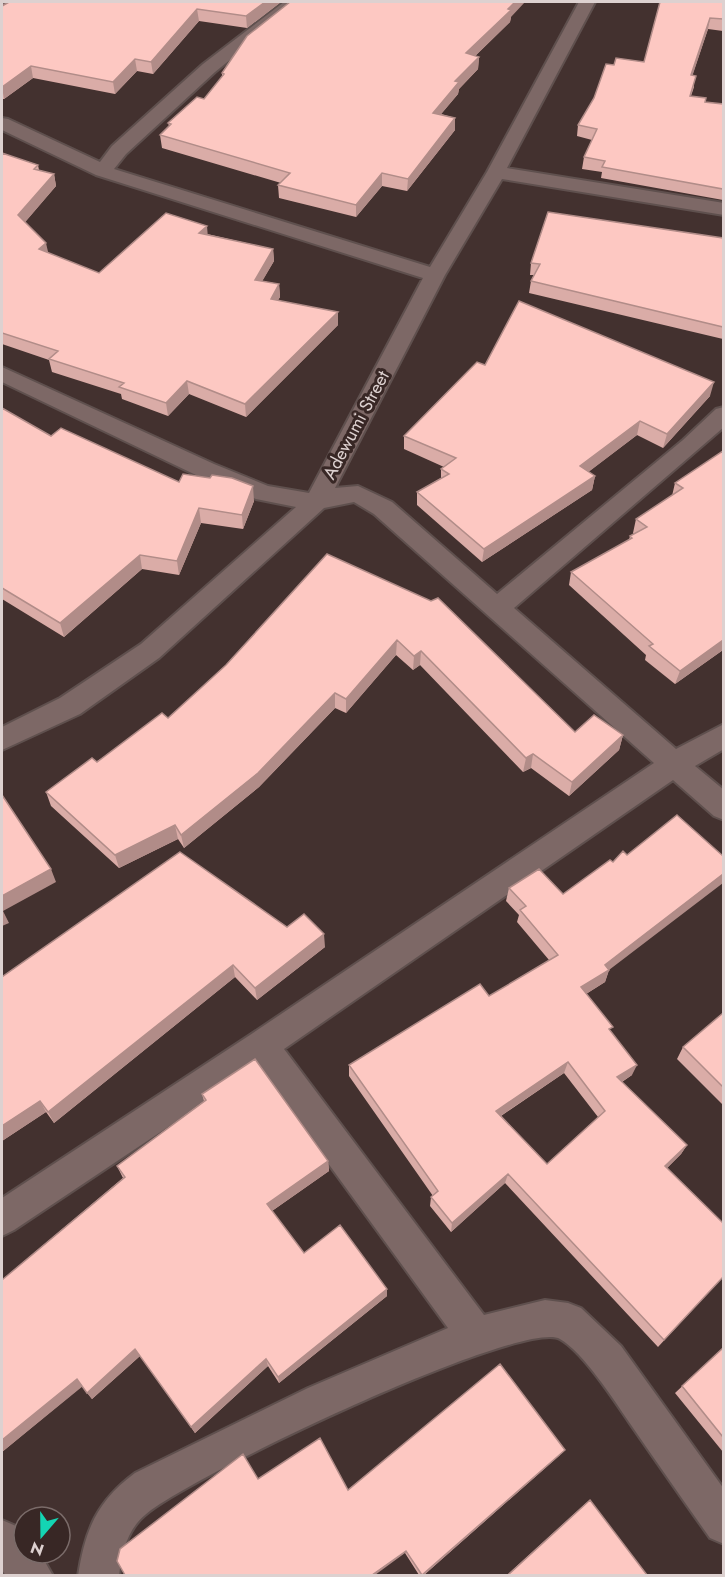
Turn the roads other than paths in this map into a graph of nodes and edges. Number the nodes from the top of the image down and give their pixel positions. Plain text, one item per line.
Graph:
1 (8, 2) edge
2 (293, 2) edge
3 (587, 2) edge
4 (2, 5) edge
5 (2, 123) edge
6 (103, 171) junction
7 (496, 172) junction
8 (723, 209) edge
9 (435, 276) junction
10 (2, 374) edge
11 (723, 414) edge
12 (316, 502) junction
13 (497, 608) junction
14 (723, 735) edge
15 (2, 739) edge
16 (674, 764) junction
17 (723, 808) edge
18 (262, 1046) junction
19 (2, 1218) edge
20 (476, 1335) junction
21 (723, 1524) edge
22 (2, 1540) edge
23 (33, 1575) edge
24 (98, 1575) edge

1 - 4 street
2 - 6 street
3 - 7 street, Adewumi Street
5 - 6 street
6 - 9 street
7 - 8 street
7 - 9 street, Adewumi Street
9 - 12 street, Adewumi Street
10 - 12 street
11 - 13 street
12 - 13 street
12 - 15 street, Adewumi Street
13 - 16 street
14 - 16 street
16 - 17 street
16 - 18 street
18 - 19 street
18 - 20 street
20 - 21 street
20 - 24 street
22 - 23 street

